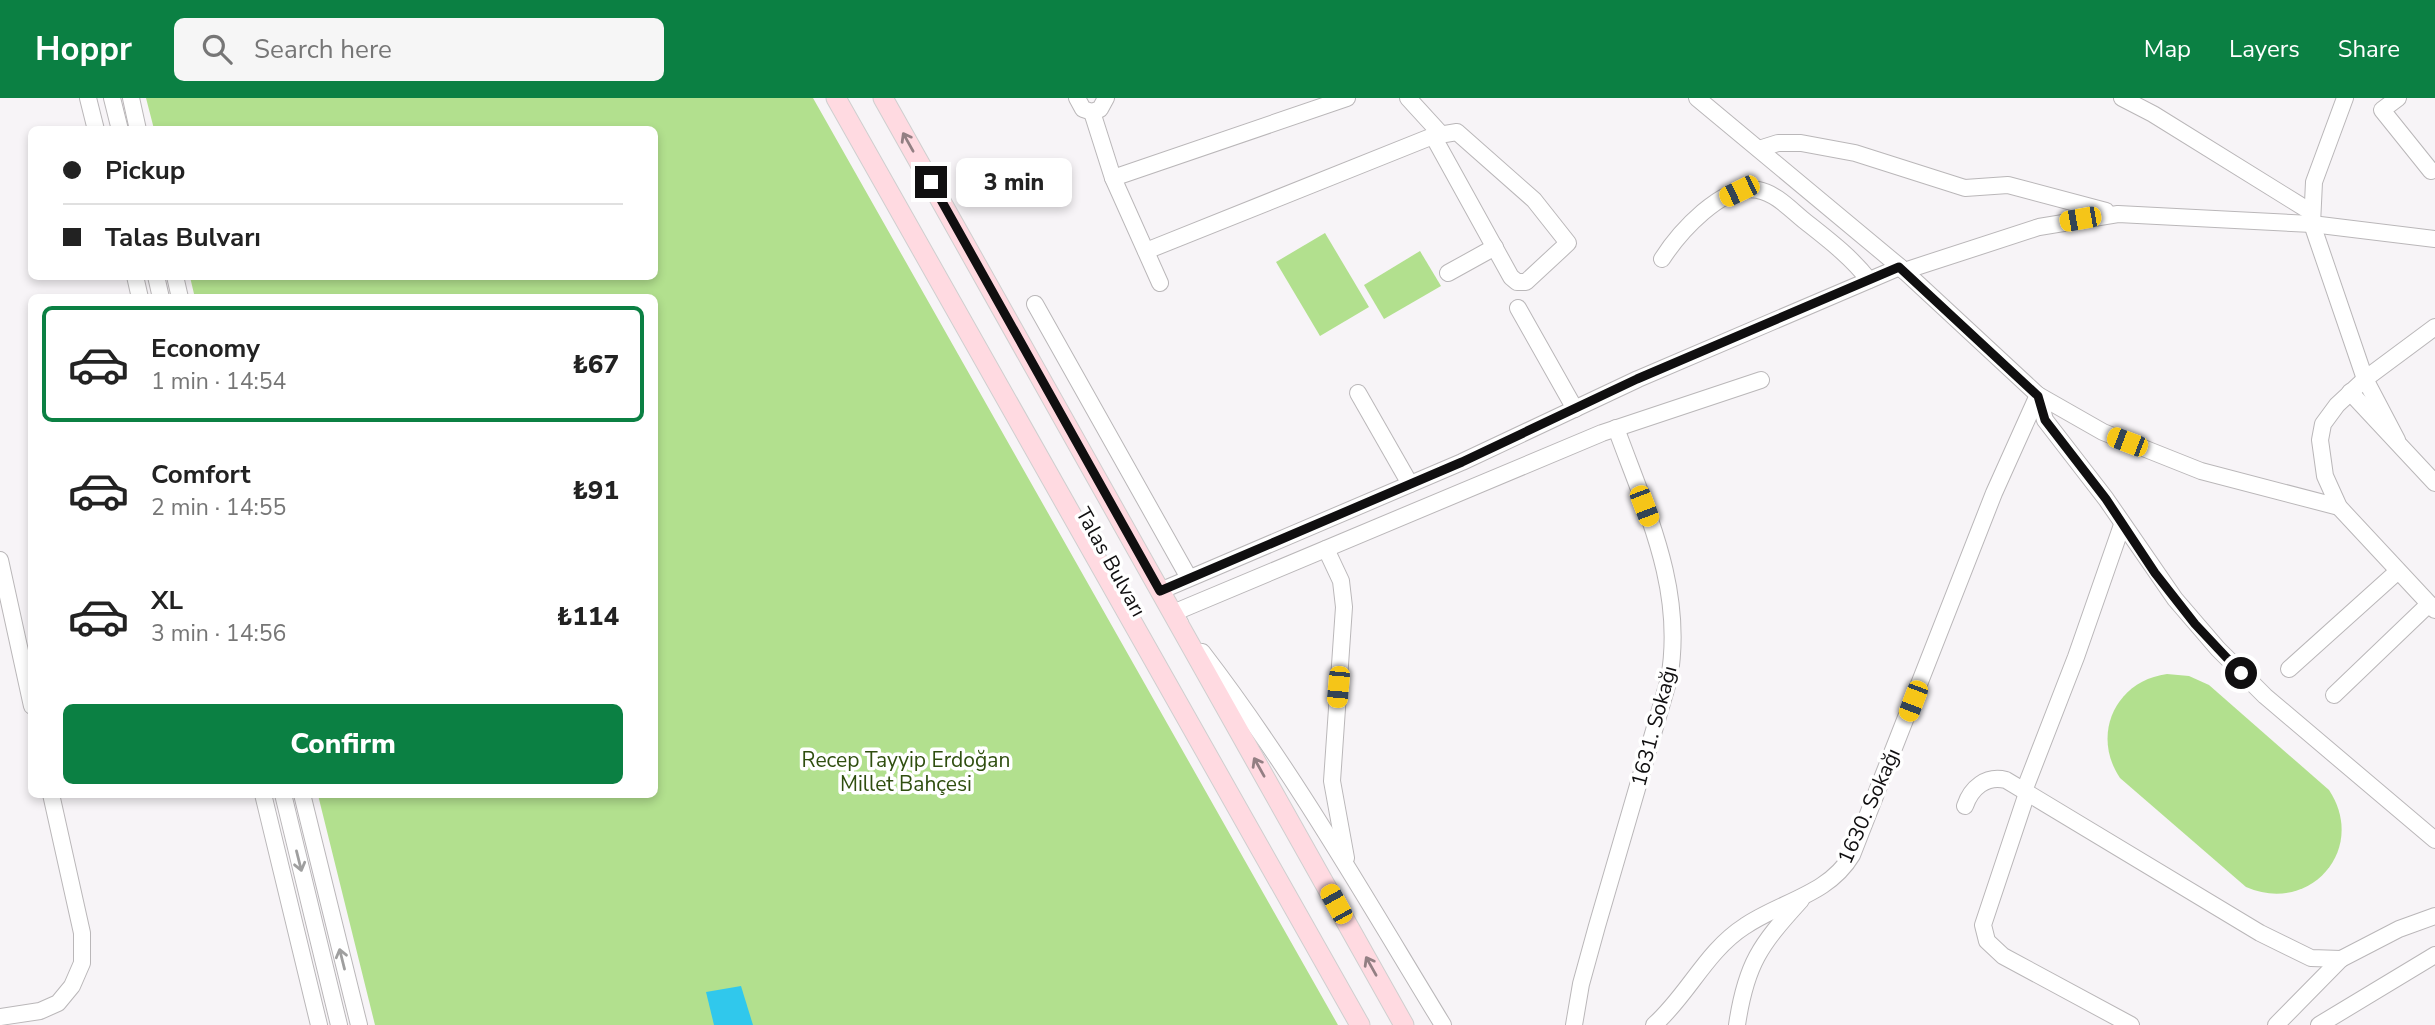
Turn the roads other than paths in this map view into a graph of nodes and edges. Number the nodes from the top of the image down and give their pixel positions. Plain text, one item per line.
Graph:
1 (88, 98) edge
2 (112, 98) edge
3 (131, 98) edge
4 (836, 98) edge
5 (850, 98) edge
6 (883, 98) edge
7 (1077, 98) edge
8 (1105, 98) edge
9 (1348, 98) edge
10 (1408, 98) edge
11 (1697, 98) edge
12 (2122, 98) edge
13 (2345, 98) edge
14 (2398, 98) edge
15 (1715, 104) edge
16 (1092, 112) junction
17 (95, 126) edge
18 (119, 126) edge
19 (137, 126) edge
20 (1436, 134) junction
21 (1759, 149) junction
22 (2431, 171) dead end
23 (1113, 178) junction
24 (2118, 214) junction
25 (2312, 218) junction
26 (2435, 239) edge
27 (1494, 247) junction
28 (1146, 251) junction
29 (1662, 260) dead end
30 (1902, 269) junction
31 (1448, 273) dead end
32 (1870, 280) junction
33 (1160, 283) dead end
34 (1035, 304) dead end
35 (1518, 308) dead end
36 (2435, 327) edge
37 (2365, 379) junction
38 (1761, 380) dead end
39 (2350, 392) junction
40 (1358, 393) dead end
41 (2038, 396) junction
42 (1575, 409) junction
43 (1616, 429) junction
44 (2397, 440) junction
45 (2435, 483) edge
46 (1410, 484) junction
47 (2339, 507) junction
48 (2122, 525) junction
49 (1326, 549) junction
50 (0, 560) edge
51 (2398, 571) junction
52 (1189, 578) junction
53 (1160, 591) junction
54 (2432, 607) edge
55 (1173, 613) junction
56 (2288, 669) dead end
57 (28, 688) edge
58 (2334, 695) dead end
59 (2025, 792) junction
60 (52, 798) edge
61 (264, 798) edge
62 (284, 798) edge
63 (303, 798) edge
64 (1965, 806) dead end
65 (2435, 840) edge
66 (1347, 867) junction
67 (1805, 896) junction
68 (2435, 916) edge
69 (2435, 955) edge
70 (2341, 959) junction
71 (0, 1017) edge
72 (319, 1025) edge
73 (339, 1025) edge
74 (359, 1025) edge
75 (1360, 1025) edge
76 (1373, 1025) edge
77 (1404, 1025) edge
78 (1443, 1025) edge
79 (1574, 1025) edge
80 (1654, 1025) edge
81 (1737, 1025) edge
82 (2131, 1025) edge
83 (2276, 1025) edge
84 (2319, 1025) edge

1 - 17 street
2 - 18 street
3 - 19 street
4 - 75 main road
5 - 76 main road, Talas Bulvarı
53 -> 6 main road, Talas Bulvarı
7 - 16 street
8 - 16 street
9 - 23 street
10 - 20 street
11 - 15 street
12 - 25 street
13 - 25 street
14 - 22 street
15 - 21 street
16 - 23 street
20 - 27 street
20 - 27 street
20 - 28 street
21 - 24 street
21 - 30 street
23 - 28 street
24 - 25 street
24 - 30 street
25 - 26 street
25 - 37 street
27 - 31 street
28 - 33 street
29 - 32 street
30 - 32 street
30 - 41 street
32 - 42 street
34 - 52 street
35 - 42 street
36 - 37 street
37 - 39 street
37 - 44 street
38 - 43 street
39 - 44 street
39 - 47 street
40 - 46 street
41 - 47 street
41 - 48 street
41 - 67 street, 1630. Sokağı
42 - 46 street
43 - 49 street
43 - 79 street, 1631. Sokağı
44 - 45 street
46 - 52 street
47 - 51 street
48 - 59 street
48 - 65 street
49 - 55 street
49 - 66 street
50 - 57 street
51 - 54 street
51 - 56 street
52 - 53 street
53 - 55 main road, Talas Bulvarı
54 - 58 street
55 - 66 street
77 -> 55 main road, Talas Bulvarı
59 - 64 street
59 - 70 street
59 - 82 street
60 - 71 street
61 - 72 street
62 -> 73 street
74 -> 63 street
66 - 78 street
67 - 80 street, 1630. Sokağı
67 - 81 street
68 - 70 street
69 - 84 street
70 - 83 street

